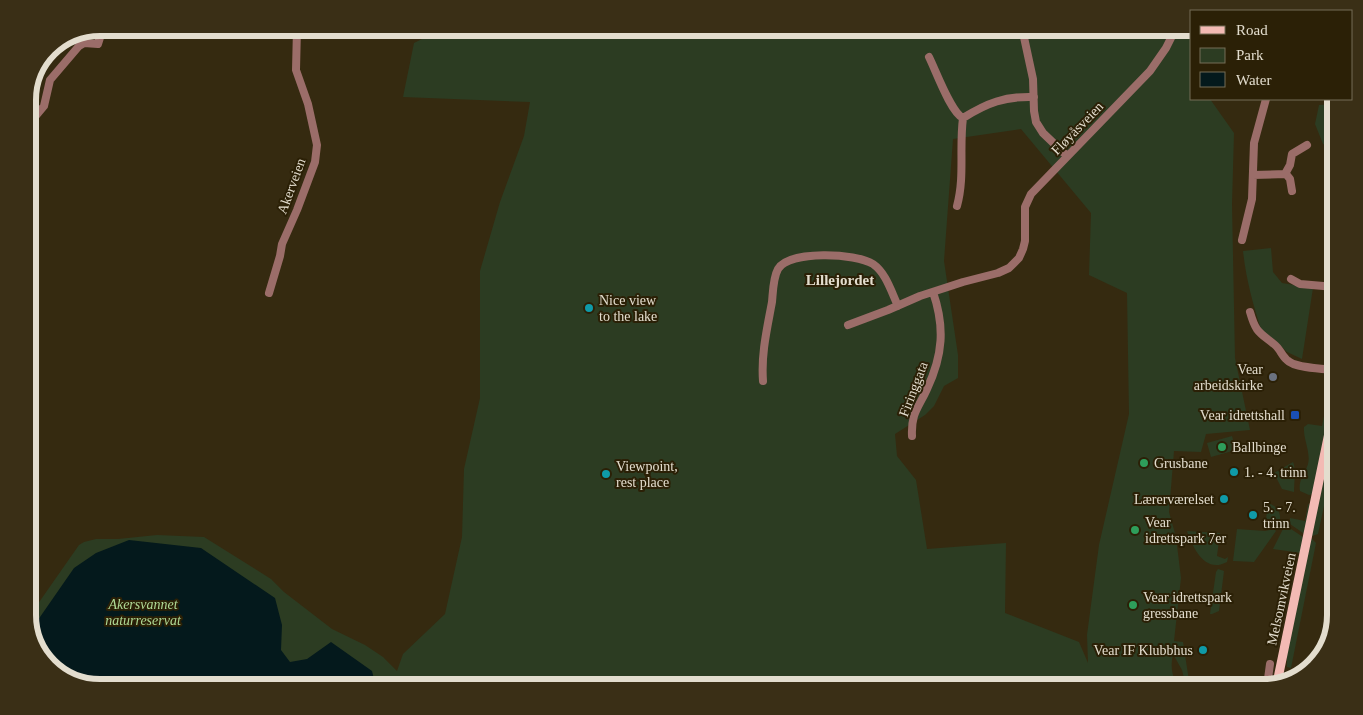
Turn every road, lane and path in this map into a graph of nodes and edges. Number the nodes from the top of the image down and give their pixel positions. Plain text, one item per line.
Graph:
1 (100, 36) edge
2 (296, 36) edge
3 (1024, 36) edge
4 (1172, 36) edge
5 (929, 57) dead end
6 (1034, 97) junction
7 (1266, 100) edge
8 (36, 116) edge
9 (963, 118) junction
10 (1307, 145) dead end
11 (1067, 156) junction
12 (1285, 174) junction
13 (1253, 175) junction
14 (1292, 191) dead end
15 (957, 206) dead end
16 (1242, 240) dead end
17 (1291, 279) dead end
18 (1327, 286) edge
19 (933, 292) junction
20 (269, 293) dead end
21 (898, 306) junction
22 (1250, 312) dead end
23 (848, 325) dead end
24 (1327, 369) edge
25 (763, 382) dead end
26 (912, 436) dead end
27 (1327, 447) edge
28 (1270, 664) dead end
29 (1278, 677) edge
30 (1268, 678) edge

1 - 8 street
2 - 20 street, Akerveien
3 - 6 street
4 - 11 street, Fløyåsveien
5 - 9 street
6 - 9 street
6 - 11 street
7 - 13 street
9 - 15 street
10 - 12 street
11 - 19 street, Fløyåsveien
12 - 13 street
12 - 14 street
13 - 16 street
17 - 18 street
19 - 21 street
19 - 26 street, Firinggata
21 - 23 street
21 - 25 street
22 - 24 street
27 - 29 main road, Melsomvikveien
28 - 30 street, Melsomvikveien

